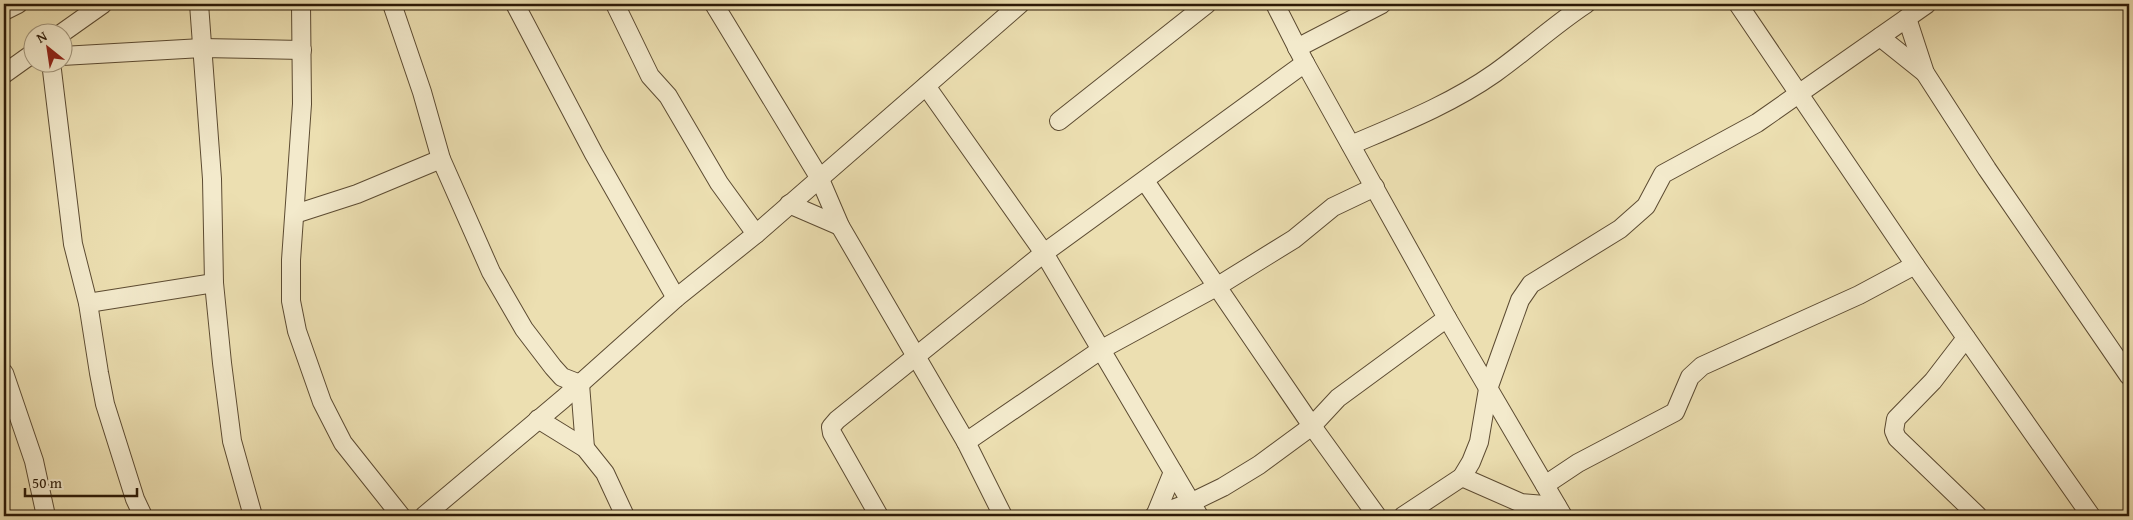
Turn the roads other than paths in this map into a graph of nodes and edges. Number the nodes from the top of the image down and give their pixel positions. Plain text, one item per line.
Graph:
1 (18, 4) edge
2 (199, 4) edge
3 (301, 4) edge
4 (392, 4) edge
5 (514, 4) edge
6 (615, 4) edge
7 (714, 4) edge
8 (1020, 4) edge
9 (1207, 4) edge
10 (1275, 4) edge
11 (1382, 4) edge
12 (1738, 4) edge
13 (1927, 4) edge
14 (99, 5) edge
15 (1578, 6) edge
16 (4, 11) edge
17 (1907, 18) junction
18 (72, 25) edge
19 (1880, 37) junction
20 (202, 48) junction
21 (302, 50) junction
22 (72, 55) edge
23 (1301, 55) junction
24 (22, 61) edge
25 (52, 72) edge
26 (1925, 73) junction
27 (4, 74) edge
28 (926, 86) junction
29 (1801, 94) junction
30 (1059, 121) dead end
31 (1351, 144) junction
32 (441, 159) junction
33 (819, 177) junction
34 (1145, 181) junction
35 (1375, 187) junction
36 (788, 204) junction
37 (295, 214) junction
38 (840, 226) junction
39 (756, 234) junction
40 (1044, 253) junction
41 (1915, 265) junction
42 (214, 283) junction
43 (1218, 286) junction
44 (676, 298) junction
45 (88, 303) junction
46 (1447, 318) junction
47 (1966, 338) junction
48 (1102, 349) junction
49 (917, 355) junction
50 (4, 373) edge
51 (2129, 376) edge
52 (580, 384) junction
53 (1488, 388) junction
54 (538, 419) junction
55 (1312, 426) junction
56 (966, 442) junction
57 (585, 448) junction
58 (1173, 472) junction
59 (1462, 477) junction
60 (1545, 485) junction
61 (1196, 509) edge
62 (1560, 511) edge
63 (46, 516) edge
64 (143, 516) edge
65 (253, 516) edge
66 (401, 516) edge
67 (424, 516) edge
68 (625, 516) edge
69 (879, 516) edge
70 (1003, 516) edge
71 (1154, 516) edge
72 (1378, 516) edge
73 (1403, 516) edge
74 (1978, 516) edge
75 (2091, 516) edge

1 - 16 street
2 - 20 street
3 - 21 street
4 - 32 street
5 - 44 street
6 - 39 street
7 - 33 street
8 - 28 street
9 - 30 street
10 - 23 street
11 - 23 street
12 - 29 street
13 - 17 street
14 - 18 street
15 - 31 street
17 - 19 street
17 - 26 street
19 - 26 street
19 - 29 street
20 - 21 street
20 - 22 street
20 - 42 street
21 - 37 street
23 - 31 street
23 - 34 street
24 - 27 street
25 - 45 street
26 - 51 street
28 - 33 street
28 - 40 street
29 - 41 street
29 - 53 street
31 - 35 street
32 - 37 street
32 - 52 street
33 - 36 street
33 - 38 street
34 - 40 street
34 - 43 street
35 - 43 street
35 - 46 street
36 - 38 street
36 - 39 street
37 - 66 street
38 - 49 street
39 - 44 street
40 - 48 street
40 - 49 street
41 - 47 street
41 - 60 street
42 - 45 street
42 - 65 street
43 - 48 street
43 - 55 street
44 - 52 street
45 - 64 street
46 - 53 street
46 - 55 street
47 - 74 street
47 - 75 street
48 - 56 street
48 - 58 street
49 - 56 street
49 - 69 street
50 - 63 street
52 - 54 street
52 - 57 street
53 - 59 street
53 - 60 street
54 - 57 street
54 - 67 street
55 - 61 street
55 - 72 street
56 - 70 street
57 - 68 street
58 - 61 street
58 - 71 street
59 - 62 street
59 - 73 street
60 - 62 street
61 - 71 street

